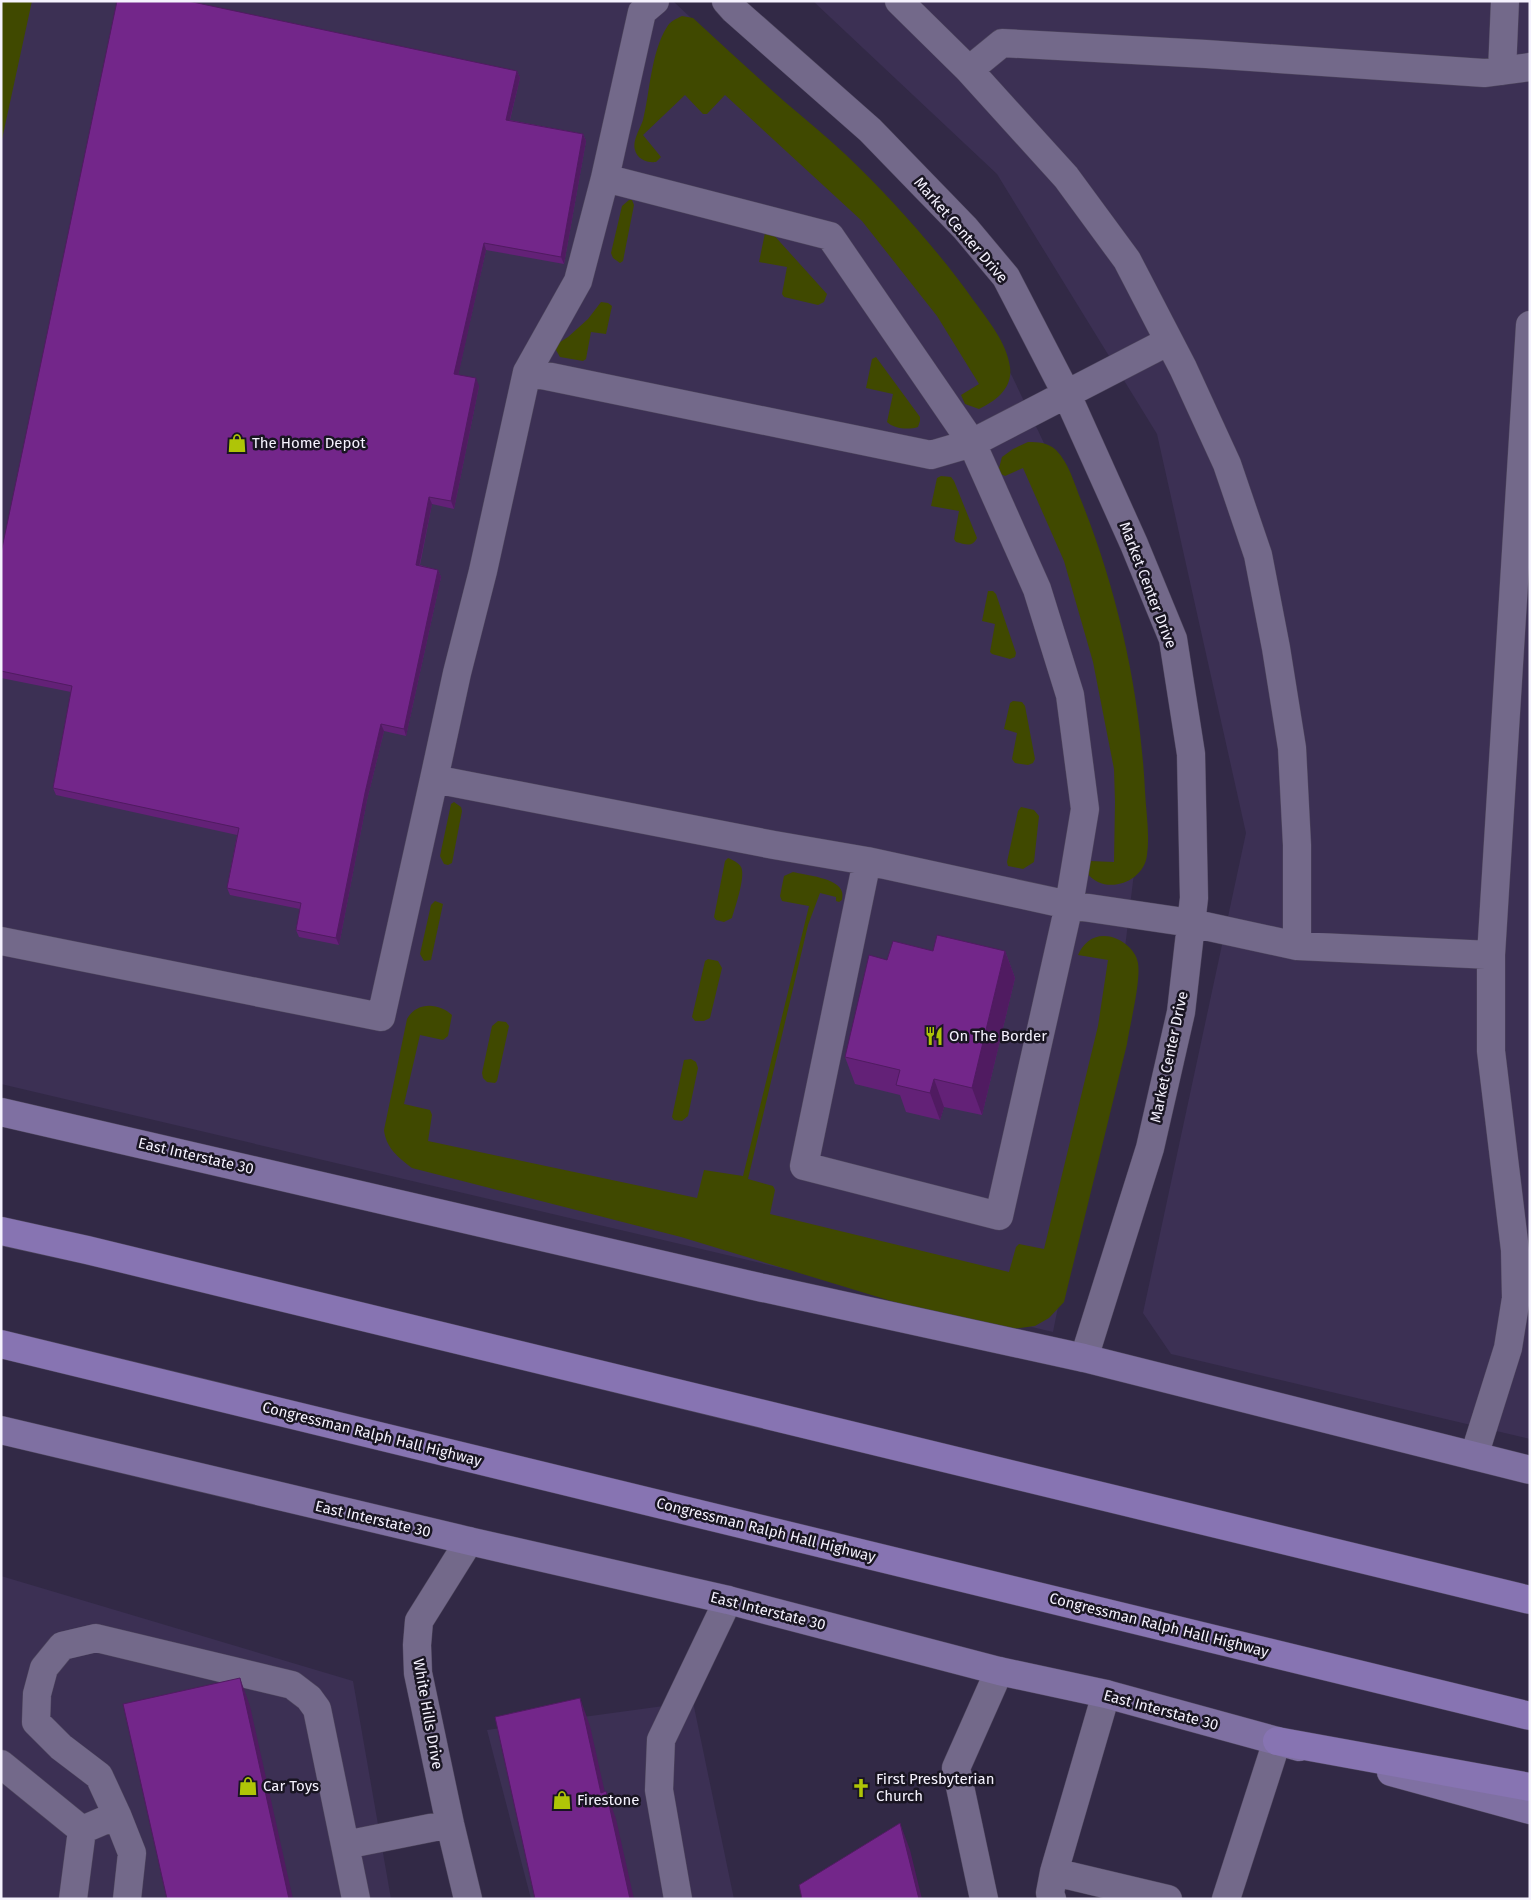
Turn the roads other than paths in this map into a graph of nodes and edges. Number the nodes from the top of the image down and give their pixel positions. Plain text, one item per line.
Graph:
1 (655, 1) edge
2 (726, 1) edge
3 (899, 1) edge
4 (1505, 1) edge
5 (1530, 67) edge
6 (969, 70) junction
7 (1502, 71) junction
8 (605, 178) junction
9 (1530, 325) edge
10 (1169, 341) junction
11 (527, 372) junction
12 (1067, 394) junction
13 (972, 443) junction
14 (434, 779) junction
15 (867, 861) junction
16 (1069, 904) junction
17 (1191, 923) junction
18 (1, 941) edge
19 (1297, 946) junction
20 (1491, 956) junction
21 (1, 1112) edge
22 (1, 1232) edge
23 (1, 1344) edge
24 (1519, 1350) edge
25 (1084, 1358) junction
26 (1, 1430) edge
27 (1474, 1456) junction
28 (1530, 1470) edge
29 (468, 1542) junction
30 (728, 1600) junction
31 (1530, 1600) edge
32 (999, 1671) junction
33 (1106, 1694) junction
34 (1530, 1716) edge
35 (1276, 1741) junction
36 (1, 1764) edge
37 (1530, 1787) edge
38 (1530, 1810) edge
39 (117, 1815) junction
40 (450, 1824) junction
41 (82, 1830) junction
42 (345, 1845) junction
43 (1054, 1872) junction
44 (73, 1899) edge
45 (127, 1899) edge
46 (356, 1899) edge
47 (468, 1899) edge
48 (678, 1899) edge
49 (984, 1899) edge
50 (1052, 1899) edge
51 (1168, 1899) edge
52 (1226, 1899) edge

1 - 8 street
2 - 12 street, Market Center Drive
3 - 6 street
4 - 7 street
5 - 7 street
6 - 7 street
6 - 10 street
8 - 11 street
8 - 13 street
9 - 20 street
10 - 12 street
10 - 19 street
11 - 13 street
11 - 14 street
12 - 13 street
12 - 17 street, Market Center Drive
13 - 16 street
14 - 15 street
14 - 18 street
15 - 16 street
15 - 16 street
16 - 17 street
17 - 19 street
17 - 25 street, Market Center Drive
19 - 20 street
20 - 24 street
21 - 25 main road, East Interstate 30
22 - 31 highway
23 - 34 highway, Congressman Ralph Hall Highway
24 - 27 street
25 - 27 main road, East Interstate 30
26 - 29 main road, East Interstate 30
27 - 28 main road, East Interstate 30
29 - 30 main road, East Interstate 30
29 - 40 street, White Hills Drive
30 - 32 main road, East Interstate 30
30 - 48 street
32 - 33 main road, East Interstate 30
32 - 49 street
33 - 35 main road, East Interstate 30
33 - 43 street
35 - 37 highway
35 - 38 main road, East Interstate 30
35 - 52 street
36 - 41 street
39 - 41 street
39 - 42 street
39 - 45 street
40 - 42 street
40 - 47 street, White Hills Drive
41 - 44 street
42 - 46 street
43 - 50 street
43 - 51 street

